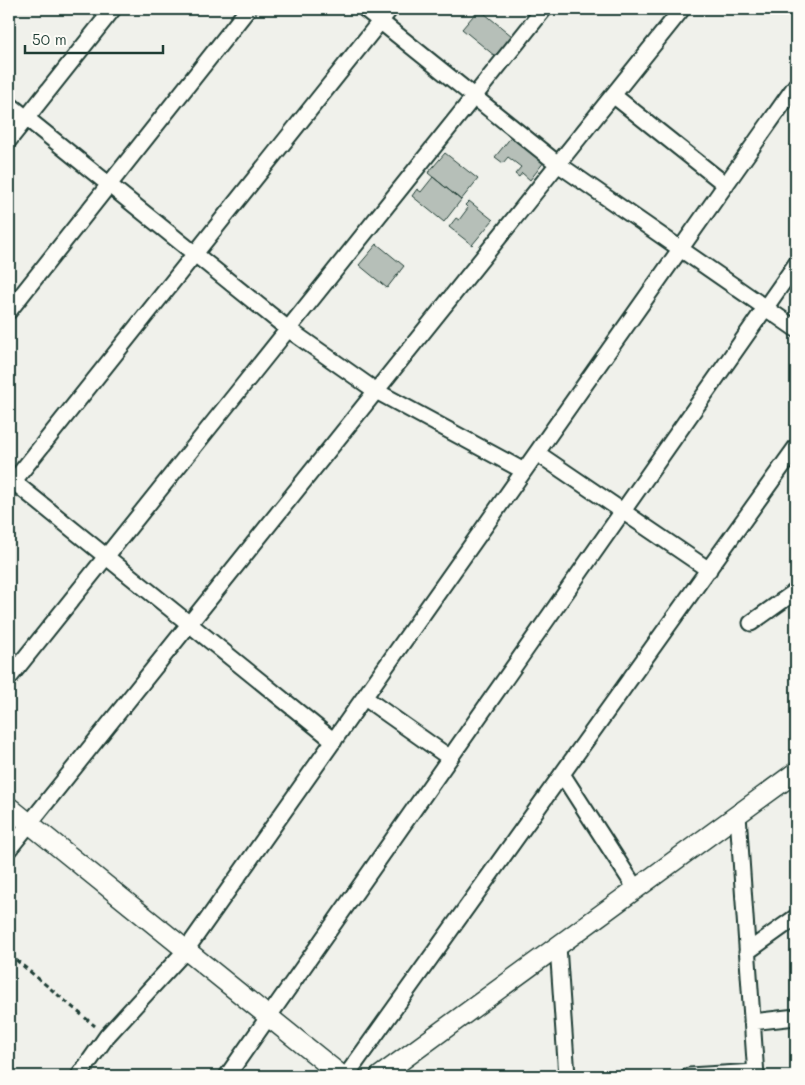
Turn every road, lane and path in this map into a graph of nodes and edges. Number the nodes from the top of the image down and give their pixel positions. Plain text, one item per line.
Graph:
1 (113, 9) edge
2 (248, 9) edge
3 (365, 9) edge
4 (390, 9) edge
5 (544, 9) edge
6 (682, 9) edge
7 (380, 21) junction
8 (796, 85) edge
9 (614, 95) junction
10 (474, 97) junction
11 (9, 104) edge
12 (26, 118) junction
13 (9, 140) edge
14 (558, 164) junction
15 (109, 185) junction
16 (726, 185) junction
17 (681, 249) junction
18 (195, 254) junction
19 (796, 264) edge
20 (766, 308) junction
21 (9, 311) edge
22 (288, 328) junction
23 (796, 329) edge
24 (376, 391) junction
25 (796, 447) edge
26 (537, 453) junction
27 (524, 471) junction
28 (10, 482) edge
29 (623, 511) junction
30 (106, 556) junction
31 (709, 570) junction
32 (796, 591) edge
33 (751, 623) dead end
34 (189, 624) junction
35 (9, 678) edge
36 (365, 698) junction
37 (334, 741) junction
38 (450, 758) junction
39 (796, 772) edge
40 (562, 774) junction
41 (9, 807) edge
42 (738, 814) junction
43 (30, 824) junction
44 (9, 849) edge
45 (636, 889) junction
46 (796, 917) edge
47 (558, 946) junction
48 (186, 950) junction
49 (747, 952) junction
50 (9, 954) edge
51 (268, 1017) junction
52 (796, 1017) edge
53 (752, 1022) junction
54 (107, 1036) junction
55 (756, 1074) edge
56 (79, 1076) edge
57 (227, 1076) edge
58 (342, 1076) edge
59 (346, 1076) edge
60 (380, 1076) edge
61 (568, 1076) edge
62 (689, 1076) edge

1 - 12 street
2 - 15 street
3 - 7 street
4 - 7 street
5 - 10 street
6 - 9 street
7 - 10 street
7 - 18 street
8 - 16 street
9 - 14 street
9 - 16 street
10 - 14 street
10 - 22 street
11 - 12 street
12 - 13 street
12 - 15 street
14 - 17 street
14 - 24 street
15 - 18 street
15 - 21 street
16 - 17 street
17 - 20 street
17 - 26 street
18 - 22 street
18 - 28 street
19 - 20 street
20 - 23 street
20 - 29 street
22 - 24 street
22 - 30 street
24 - 27 street
24 - 34 street
25 - 31 street
26 - 27 street
26 - 29 street
27 - 36 street
28 - 30 street
29 - 31 street
29 - 38 street
30 - 34 street
30 - 35 street
31 - 40 street
32 - 33 street
34 - 37 street
34 - 43 street
36 - 37 street
36 - 38 street
37 - 48 street
38 - 51 street
39 - 42 street
40 - 45 street
40 - 59 street
41 - 43 street
42 - 45 street
42 - 49 street
43 - 44 street
43 - 48 street
45 - 47 street
46 - 49 street
47 - 60 street
47 - 61 street
48 - 51 street
48 - 54 street
49 - 53 street
50 - 54 path
51 - 57 street
51 - 58 street
52 - 53 street
53 - 55 street
54 - 56 street
55 - 62 street

